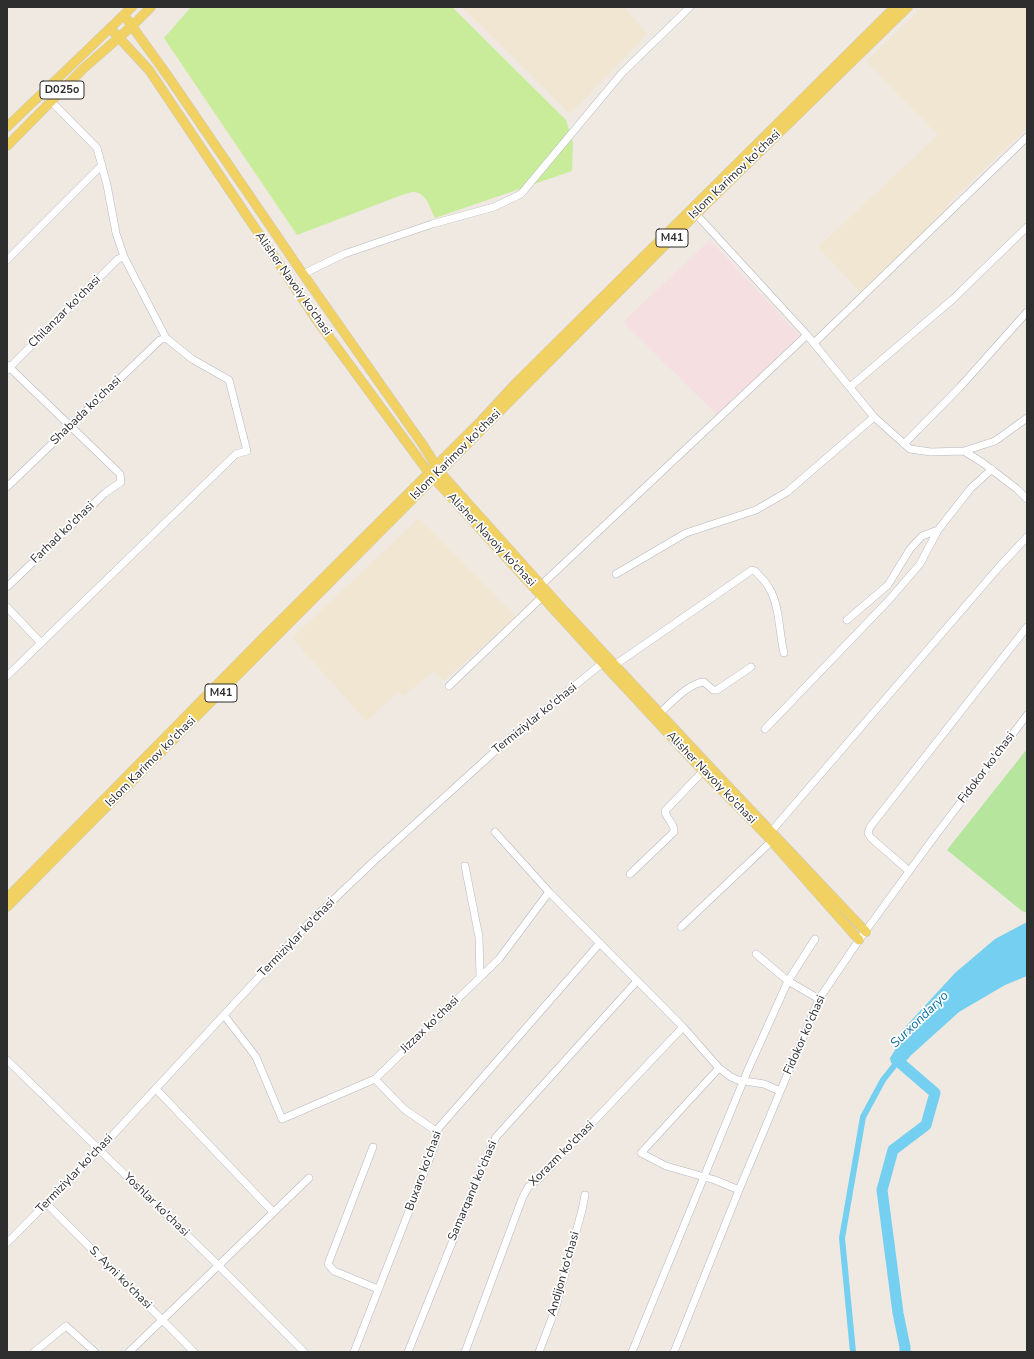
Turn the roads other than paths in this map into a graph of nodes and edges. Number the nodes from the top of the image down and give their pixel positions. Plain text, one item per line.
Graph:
1 (132, 7) edge
2 (151, 7) edge
3 (690, 7) edge
4 (895, 7) edge
5 (908, 7) edge
6 (124, 15) junction
7 (132, 26) junction
8 (110, 28) junction
9 (119, 38) junction
10 (42, 92) junction
11 (51, 100) junction
12 (7, 127) edge
13 (1027, 137) edge
14 (211, 140) junction
15 (7, 146) edge
16 (200, 148) junction
17 (102, 165) junction
18 (696, 214) junction
19 (1027, 227) edge
20 (124, 257) junction
21 (7, 260) edge
22 (296, 265) junction
23 (285, 273) junction
24 (302, 274) junction
25 (1027, 312) edge
26 (807, 335) junction
27 (166, 338) junction
28 (814, 343) junction
29 (8, 368) edge
30 (850, 387) junction
31 (874, 416) junction
32 (1027, 418) edge
33 (70, 426) junction
34 (904, 444) junction
35 (964, 451) junction
36 (992, 469) junction
37 (434, 472) junction
38 (7, 487) edge
39 (1027, 499) edge
40 (938, 530) junction
41 (1027, 537) edge
42 (616, 574) dead end
43 (7, 587) edge
44 (540, 590) junction
45 (7, 607) edge
46 (847, 620) dead end
47 (1027, 627) edge
48 (41, 643) junction
49 (784, 653) dead end
50 (609, 664) junction
51 (751, 667) dead end
52 (7, 676) edge
53 (449, 686) dead end
54 (660, 713) junction
55 (1027, 715) edge
56 (764, 730) dead end
57 (706, 768) junction
58 (495, 832) dead end
59 (772, 836) junction
60 (465, 866) dead end
61 (909, 871) junction
62 (630, 874) dead end
63 (549, 892) junction
64 (7, 898) edge
65 (7, 907) edge
66 (681, 926) dead end
67 (866, 932) junction
68 (815, 939) dead end
69 (859, 940) junction
70 (600, 944) junction
71 (756, 954) dead end
72 (480, 977) junction
73 (637, 981) junction
74 (788, 981) junction
75 (820, 999) junction
76 (224, 1015) junction
77 (683, 1027) junction
78 (7, 1060) edge
79 (719, 1068) junction
80 (375, 1079) junction
81 (743, 1080) junction
82 (156, 1089) junction
83 (780, 1091) junction
84 (436, 1131) junction
85 (372, 1147) dead end
86 (100, 1150) junction
87 (704, 1177) junction
88 (309, 1178) dead end
89 (739, 1190) junction
90 (585, 1195) dead end
91 (46, 1204) junction
92 (273, 1212) junction
93 (7, 1243) edge
94 (218, 1265) junction
95 (378, 1289) junction
96 (162, 1320) junction
97 (34, 1352) edge
98 (95, 1352) edge
99 (129, 1352) edge
100 (194, 1352) edge
101 (304, 1352) edge
102 (354, 1352) edge
103 (408, 1352) edge
104 (465, 1352) edge
105 (539, 1352) edge
106 (632, 1352) edge
107 (674, 1352) edge

1 - 6 main road
2 - 7 main road
3 - 24 street
4 - 37 main road, Islom Karimov ko'chasi / M41
5 - 18 main road, Islom Karimov ko'chasi / M41
6 - 7 main road, Alisher Navoiy ko’chasi
6 - 8 main road, D025o
7 - 9 main road, D025o
7 - 14 main road, Alisher Navoiy ko’chasi
8 - 9 main road, Alisher Navoiy ko’chasi
8 - 10 main road, D025o
9 - 11 main road, D025o
9 - 16 main road, Alisher Navoiy ko’chasi
10 - 11 street
10 - 12 main road, D025o
11 - 15 main road, D025o
11 - 17 street
13 - 28 street
14 - 16 main road
14 - 22 main road, Alisher Navoiy ko’chasi
16 - 23 main road, Alisher Navoiy ko’chasi
17 - 20 street
17 - 21 street
18 - 26 street
18 - 37 main road, Islom Karimov ko'chasi / M41
19 - 30 street
20 - 27 street
20 - 29 street, Chilanzar ko'chasi
22 - 23 main road
22 - 24 main road, Alisher Navoiy ko’chasi
23 - 37 main road, Alisher Navoiy ko’chasi
24 - 37 main road, Alisher Navoiy ko’chasi
25 - 34 street
26 - 28 street
26 - 44 street
27 - 33 street, Shabada ko'chasi
27 - 48 street
28 - 30 street
29 - 33 street
30 - 31 street
31 - 34 street
31 - 42 street
32 - 35 street
33 - 38 street, Shabada ko'chasi
33 - 43 street, Farhad ko'chasi
34 - 35 street
35 - 36 street
36 - 39 street
36 - 40 street
37 - 44 main road, Alisher Navoiy ko’chasi
37 - 64 main road, Islom Karimov ko'chasi / M41
37 - 65 main road, Islom Karimov ko'chasi / M41
40 - 46 street
40 - 56 street
41 - 59 street
44 - 50 main road, Alisher Navoiy ko’chasi
44 - 53 street
45 - 48 street
47 - 61 street
48 - 52 street
49 - 50 street, Termiziylar ko'chasi
50 - 54 main road, Alisher Navoiy ko’chasi
50 - 57 main road, Alisher Navoiy ko’chasi
50 - 76 street, Termiziylar ko'chasi
51 - 54 street
54 - 57 main road, Alisher Navoiy ko’chasi
55 - 61 street, Fidokor ko'chasi
57 - 59 main road, Alisher Navoiy ko’chasi
57 - 62 street
58 - 63 street
59 - 66 street
59 - 67 main road, Alisher Navoiy ko’chasi
59 - 69 main road, Alisher Navoiy ko’chasi
60 - 72 street
61 - 67 street, Fidokor ko'chasi
63 - 70 street
63 - 72 street, Jizzax ko'chasi
67 - 69 street, Fidokor ko'chasi
68 - 74 street
69 - 75 street, Fidokor ko'chasi
70 - 73 street
70 - 84 street, Buxaro ko'chasi
71 - 74 street
72 - 80 street, Jizzax ko'chasi
73 - 77 street
73 - 103 street, Samarqand ko'chasi
74 - 75 street
74 - 81 street
75 - 83 street, Fidokor ko'chasi
76 - 80 street, Jizzax ko'chasi
76 - 82 street, Termiziylar ko'chasi
77 - 79 street
77 - 104 street, Xorazm ko'chasi
78 - 86 street, Yoshlar ko'chasi
79 - 81 street
79 - 87 street
80 - 84 street
81 - 83 street
81 - 87 street
82 - 86 street, Termiziylar ko'chasi
82 - 92 street
83 - 89 street, Fidokor ko'chasi
84 - 95 street, Buxaro ko'chasi
85 - 95 street
86 - 91 street, Termiziylar ko'chasi
86 - 94 street, Yoshlar ko'chasi
87 - 89 street
87 - 106 street
88 - 92 street
89 - 107 street, Fidokor ko'chasi
90 - 105 street, Andijon ko'chasi
91 - 93 street, Termiziylar ko'chasi
91 - 96 street, S. Ayni ko'chasi
92 - 94 street
94 - 96 street
94 - 101 street, Yoshlar ko'chasi
95 - 102 street, Buxaro ko'chasi
96 - 99 street
96 - 100 street, S. Ayni ko'chasi
97 - 98 street

